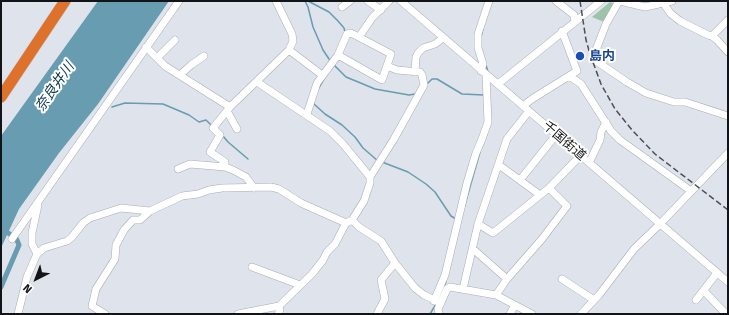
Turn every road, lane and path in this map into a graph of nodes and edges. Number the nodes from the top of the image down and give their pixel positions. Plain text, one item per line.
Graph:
1 (65, 1) edge
2 (179, 1) edge
3 (276, 1) edge
4 (350, 1) edge
5 (368, 1) edge
6 (389, 1) edge
7 (401, 1) edge
8 (489, 1) edge
9 (556, 1) edge
10 (601, 1) edge
11 (619, 1) edge
12 (672, 1) edge
13 (664, 3) junction
14 (342, 7) dead end
15 (381, 10) junction
16 (728, 20) edge
17 (576, 21) junction
18 (562, 31) junction
19 (712, 36) junction
20 (359, 37) junction
21 (443, 38) junction
22 (175, 40) dead end
23 (146, 47) junction
24 (289, 50) junction
25 (728, 52) edge
26 (338, 55) junction
27 (204, 56) dead end
28 (157, 58) junction
29 (387, 66) junction
30 (415, 72) junction
31 (180, 75) junction
32 (322, 75) junction
33 (486, 75) junction
34 (569, 76) junction
35 (257, 82) junction
36 (498, 84) junction
37 (1, 97) edge
38 (523, 106) junction
39 (229, 109) junction
40 (529, 111) junction
41 (307, 114) junction
42 (728, 116) edge
43 (606, 122) junction
44 (237, 129) dead end
45 (556, 135) junction
46 (728, 153) edge
47 (581, 155) junction
48 (589, 163) junction
49 (499, 164) junction
50 (225, 168) junction
51 (178, 169) dead end
52 (370, 177) junction
53 (520, 180) junction
54 (254, 188) junction
55 (549, 188) junction
56 (691, 191) junction
57 (540, 195) junction
58 (39, 201) junction
59 (150, 211) junction
60 (349, 221) junction
61 (478, 224) junction
62 (660, 224) junction
63 (12, 239) dead end
64 (473, 249) junction
65 (37, 254) junction
66 (395, 263) junction
67 (252, 267) dead end
68 (717, 273) junction
69 (507, 279) junction
70 (562, 279) dead end
71 (728, 282) edge
72 (300, 285) junction
73 (463, 289) junction
74 (704, 291) junction
75 (496, 295) junction
76 (594, 300) junction
77 (696, 300) dead end
78 (437, 302) junction
79 (515, 305) junction
80 (279, 306) junction
81 (18, 314) edge
82 (105, 314) edge
83 (238, 314) edge
84 (278, 314) edge
85 (377, 314) edge
86 (439, 314) edge
87 (510, 314) edge
88 (532, 314) edge
89 (581, 314) edge
90 (726, 314) edge

1 - 37 highway
2 - 23 street
3 - 24 street
4 - 14 street
5 - 15 street
6 - 15 street
7 - 21 street, 千国街道
8 - 33 street
9 - 17 street
10 - 17 street
11 - 13 street
11 - 42 street
12 - 13 street
13 - 19 street
15 - 20 street
16 - 19 street
17 - 18 street
18 - 34 street
18 - 36 street
19 - 25 street
20 - 26 street
20 - 29 street
21 - 30 street
21 - 33 street, 千国街道
22 - 28 street
23 - 28 street
23 - 58 street
24 - 32 street
24 - 35 street
26 - 29 street
26 - 32 street
27 - 31 street
28 - 31 street
29 - 30 street
30 - 52 street
31 - 39 street
32 - 41 street
33 - 36 street, 千国街道
33 - 78 street
34 - 38 street
34 - 43 street
35 - 39 street
35 - 41 street
36 - 38 street, 千国街道
38 - 40 street, 千国街道
39 - 44 street
39 - 50 street
40 - 45 street, 千国街道
40 - 49 street
41 - 52 street
43 - 48 street
43 - 56 street
45 - 47 street, 千国街道
45 - 53 street
46 - 56 street
47 - 48 street, 千国街道
47 - 55 street
48 - 62 street, 千国街道
49 - 53 street
49 - 61 street
50 - 51 street
50 - 54 street
52 - 60 street
53 - 57 street
54 - 59 street
54 - 60 street
55 - 57 street
55 - 69 street
56 - 62 street
57 - 61 street
58 - 63 street
58 - 65 street
59 - 65 street
59 - 82 street
60 - 66 street
60 - 72 street
61 - 64 street
62 - 68 street, 千国街道
62 - 76 street
64 - 69 street
64 - 73 street
65 - 81 street
66 - 78 street
66 - 85 street
67 - 72 street
68 - 71 street, 千国街道
68 - 74 street
69 - 75 street
70 - 76 street
72 - 80 street
73 - 75 street
73 - 78 street
74 - 77 street
74 - 90 street
75 - 79 street
76 - 89 street
78 - 86 street
79 - 87 street
79 - 88 street
80 - 83 street
80 - 84 street

